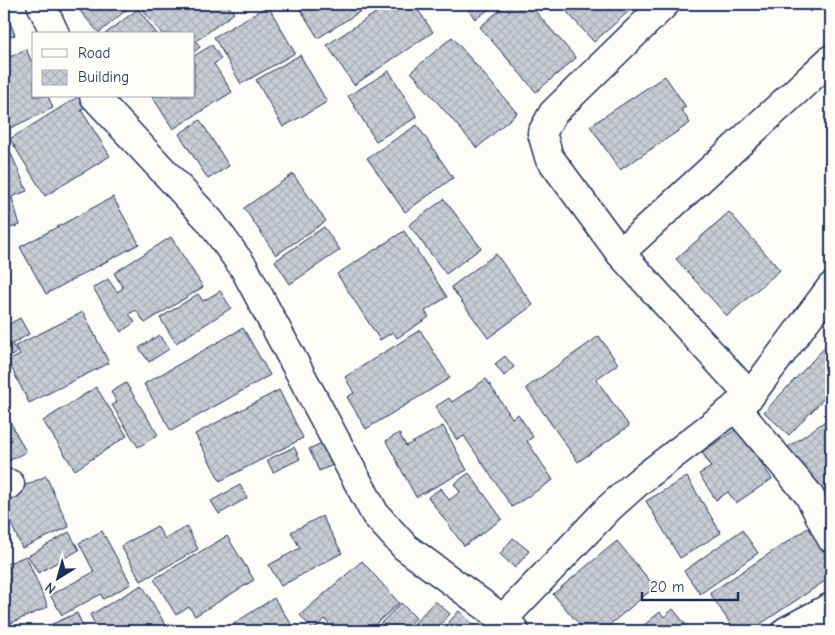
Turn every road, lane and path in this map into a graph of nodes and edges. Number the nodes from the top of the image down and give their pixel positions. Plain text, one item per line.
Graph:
1 (41, 4) edge
2 (666, 4) edge
3 (55, 32) edge
4 (831, 59) edge
5 (96, 98) edge
6 (620, 253) junction
7 (831, 287) edge
8 (743, 402) junction
9 (831, 538) edge
10 (831, 607) edge
11 (509, 625) edge
12 (786, 631) edge

1 - 3 street
2 - 6 street
4 - 6 street
5 - 11 street
6 - 8 street
7 - 8 street
8 - 9 street
8 - 11 street
10 - 12 street

